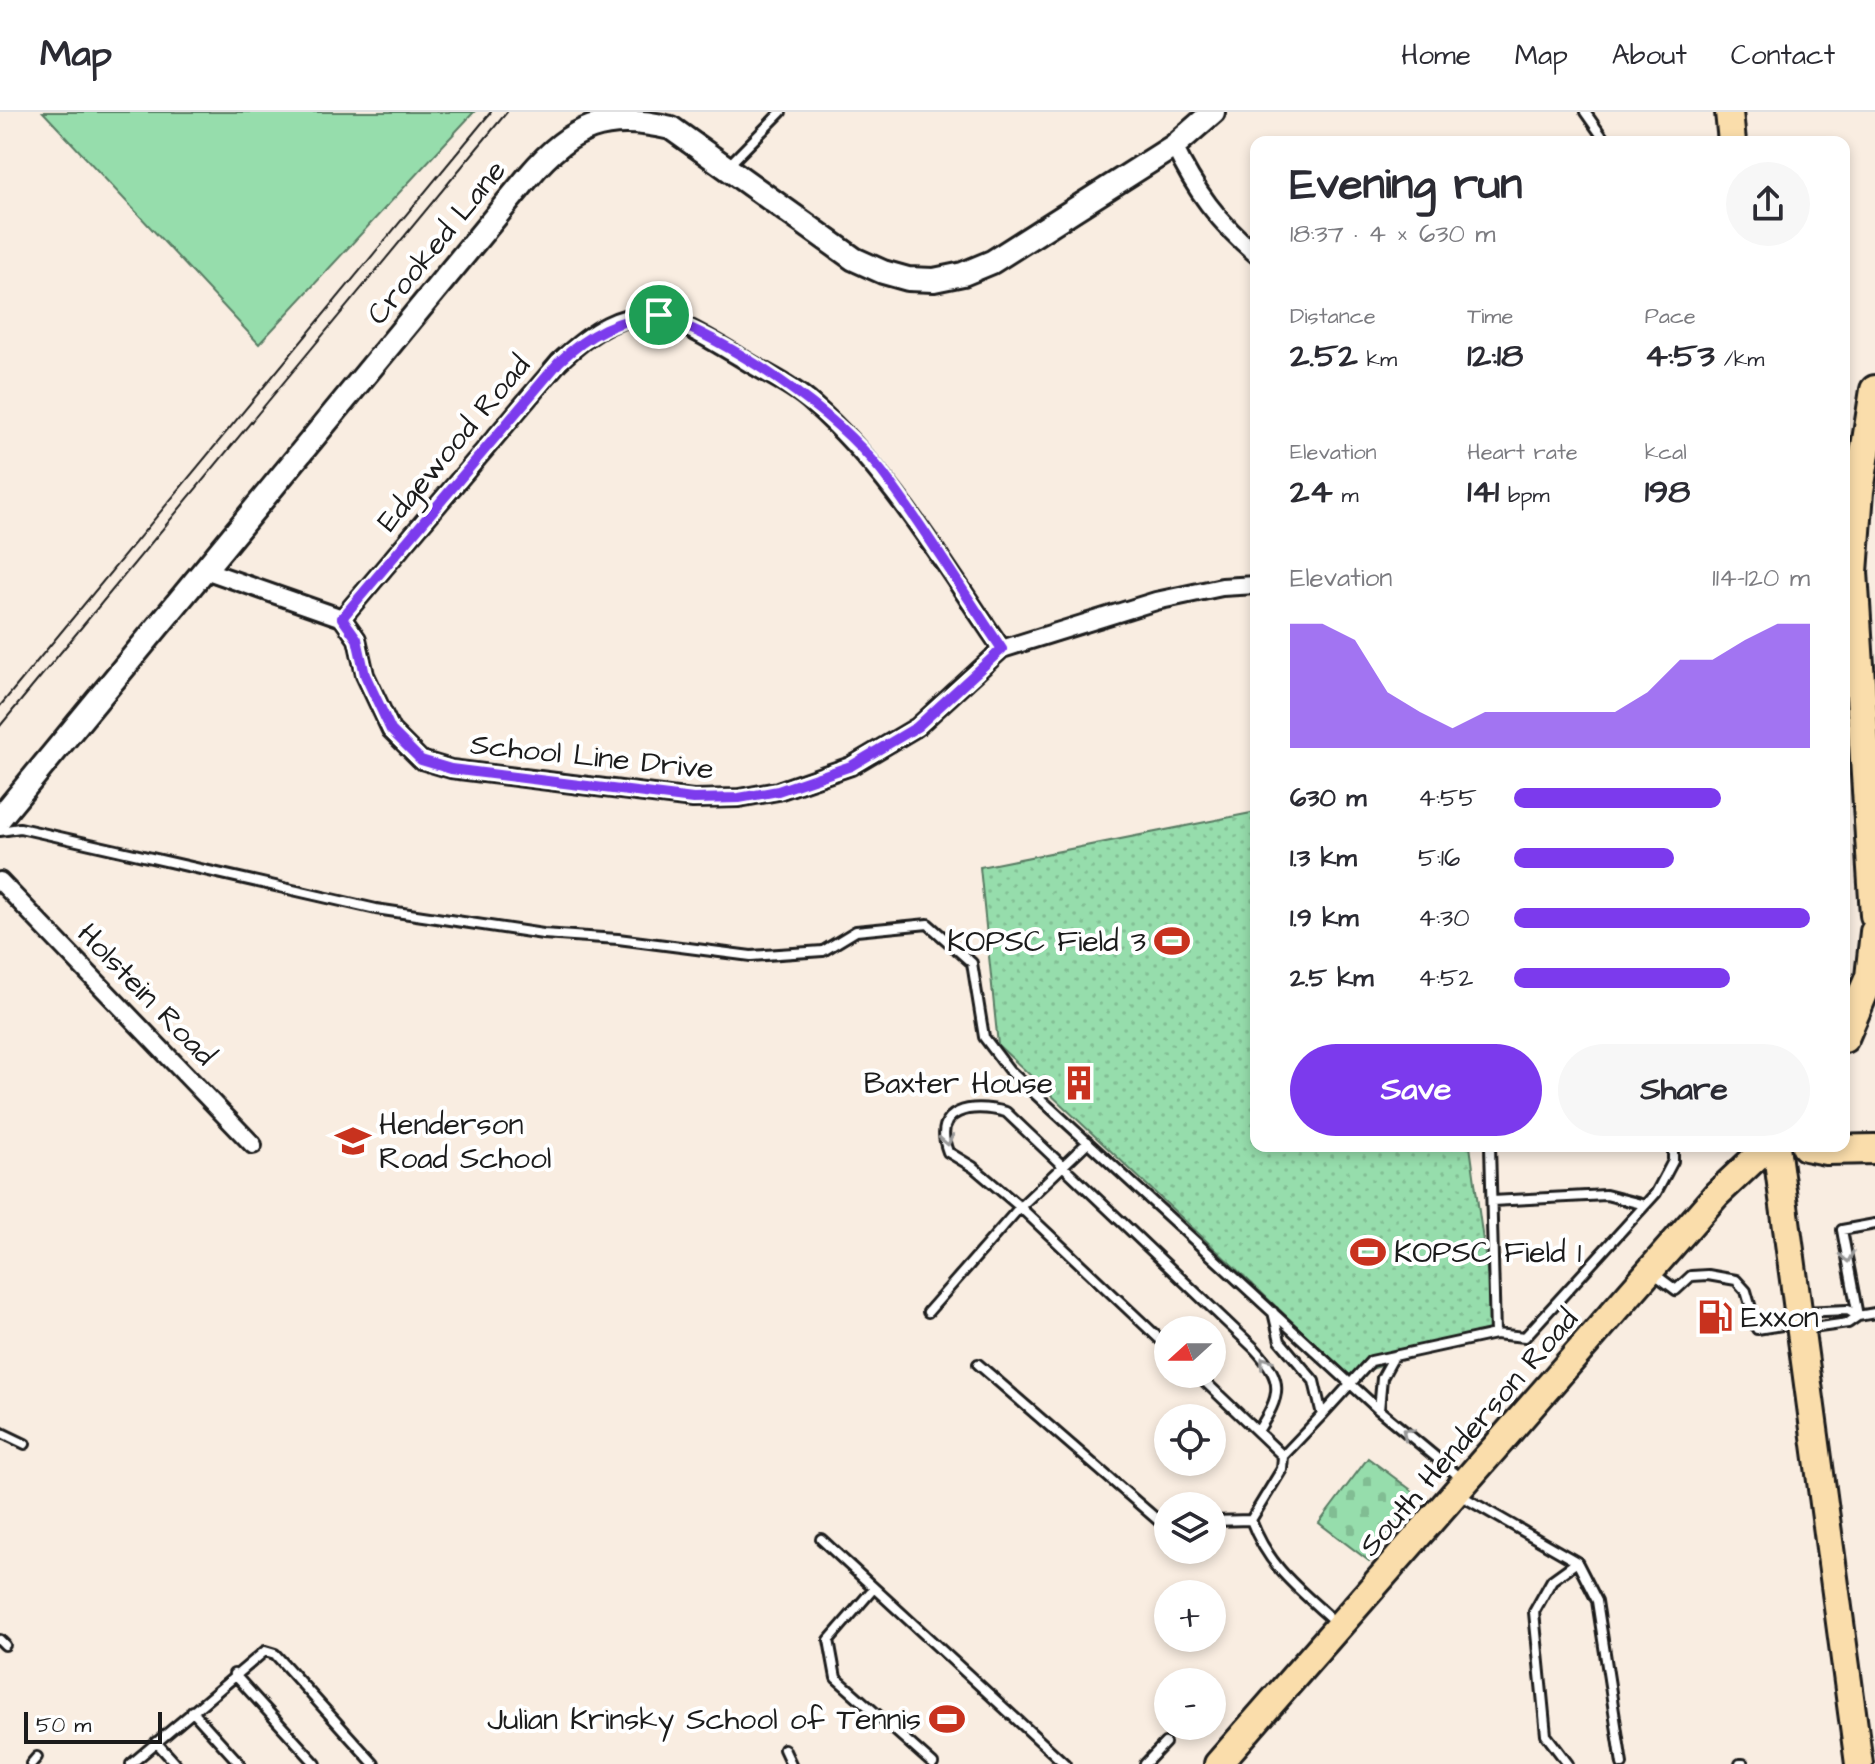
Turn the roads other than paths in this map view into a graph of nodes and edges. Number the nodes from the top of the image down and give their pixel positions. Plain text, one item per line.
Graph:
1 (781, 112) edge
2 (1585, 112) edge
3 (1729, 112) edge
4 (1208, 113) edge
5 (619, 114) edge
6 (1602, 136) edge
7 (1731, 136) edge
8 (1174, 146) junction
9 (726, 168) junction
10 (1250, 248) edge
11 (1875, 390) edge
12 (205, 570) junction
13 (1250, 585) edge
14 (342, 618) junction
15 (1002, 649) junction
16 (0, 818) edge
17 (0, 831) edge
18 (0, 881) edge
19 (1875, 915) edge
20 (1875, 932) edge
21 (1850, 1020) edge
22 (1088, 1142) junction
23 (253, 1145) dead end
24 (1875, 1149) edge
25 (1850, 1150) edge
26 (1490, 1152) edge
27 (1673, 1152) edge
28 (1762, 1152) edge
29 (1777, 1152) edge
30 (1062, 1168) junction
31 (1492, 1201) junction
32 (1645, 1205) junction
33 (1020, 1207) junction
34 (1875, 1224) edge
35 (1651, 1271) junction
36 (928, 1312) dead end
37 (1272, 1312) junction
38 (1875, 1313) edge
39 (1858, 1316) junction
40 (1799, 1321) junction
41 (1154, 1334) edge
42 (1495, 1334) junction
43 (1393, 1358) junction
44 (978, 1364) dead end
45 (1350, 1383) junction
46 (1212, 1388) edge
47 (1379, 1410) junction
48 (1322, 1415) junction
49 (1258, 1431) junction
50 (0, 1432) edge
51 (25, 1444) dead end
52 (1283, 1456) junction
53 (1462, 1488) junction
54 (1154, 1517) edge
55 (1251, 1520) junction
56 (1226, 1521) edge
57 (821, 1539) dead end
58 (1577, 1562) junction
59 (874, 1588) junction
60 (1340, 1626) junction
61 (234, 1674) junction
62 (192, 1711) junction
63 (156, 1742) junction
64 (1165, 1743) dead end
65 (784, 1749) dead end
66 (1855, 1762) edge
67 (131, 1764) edge
68 (176, 1764) edge
69 (240, 1764) edge
70 (316, 1764) edge
71 (374, 1764) edge
72 (791, 1764) edge
73 (933, 1764) edge
74 (1065, 1764) edge
75 (1145, 1764) edge
76 (1218, 1764) edge
77 (1568, 1764) edge
78 (1613, 1764) edge
79 (1622, 1764) edge

1 - 9 lane
2 - 6 lane
3 - 7 main road
4 - 8 street, Crooked Lane
5 - 9 street, Crooked Lane
5 - 12 street, Crooked Lane
8 - 9 street, Crooked Lane
8 - 10 street
11 - 19 highway
12 - 14 street
12 - 16 street, Crooked Lane
13 - 15 street, School Line Drive
14 - 15 street, School Line Drive
14 - 15 street, Edgewood Road
17 - 22 lane
18 - 23 street, Holstein Road
20 - 21 highway
22 - 30 lane
22 - 37 lane
24 - 25 highway
26 - 31 lane
27 - 32 lane
28 - 35 main road, South Henderson Road
29 - 40 main road
30 - 33 lane
30 -> 33 lane
49 -> 30 lane
31 - 32 lane
31 - 42 lane
32 - 42 lane
33 - 36 lane
33 - 41 lane
34 -> 39 lane
35 - 40 lane
35 - 53 main road, South Henderson Road
37 - 45 lane
37 - 48 lane
38 - 39 lane
39 - 40 lane
39 - 40 lane
40 - 66 main road
42 - 43 lane
43 - 45 lane
43 - 47 lane
44 - 54 lane
45 - 47 lane
45 - 48 lane
46 - 49 lane
53 -> 47 lane
48 - 52 lane
49 - 52 lane
50 - 51 lane
52 - 55 lane
53 - 58 lane
53 - 60 main road, South Henderson Road
55 - 56 lane
55 - 60 lane
57 - 59 lane
58 - 77 lane
58 - 79 lane
59 - 73 lane
59 - 74 lane
60 - 76 main road, South Henderson Road
61 - 62 lane
61 - 70 lane
61 - 71 lane
62 - 63 lane
62 - 69 lane
63 - 67 lane
63 - 68 lane
64 - 75 lane
65 - 72 lane
78 - 79 lane

